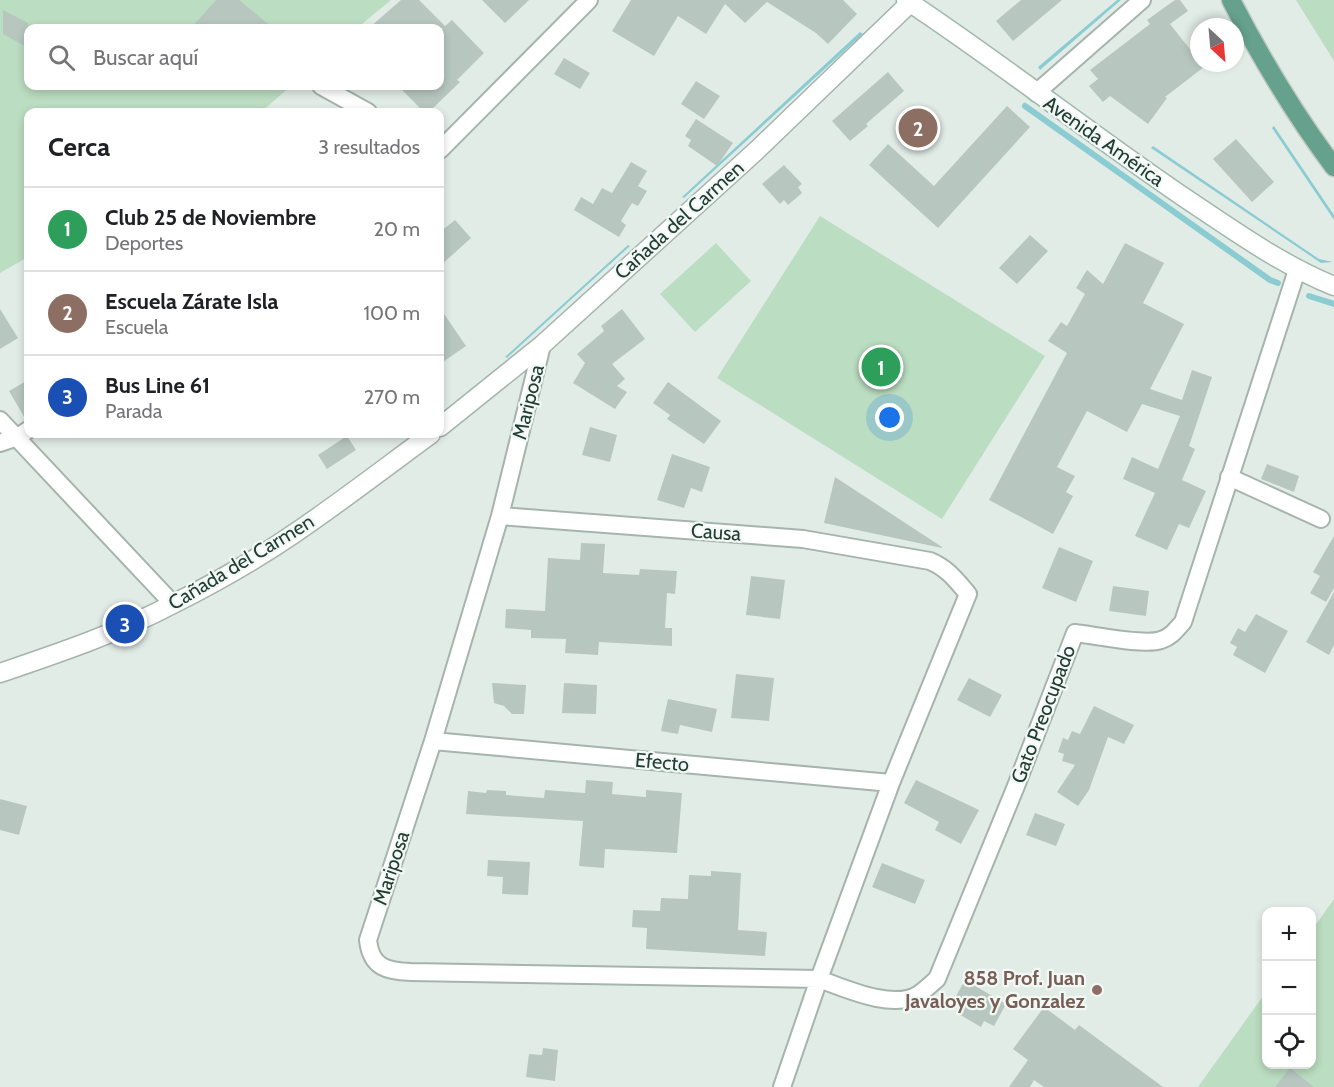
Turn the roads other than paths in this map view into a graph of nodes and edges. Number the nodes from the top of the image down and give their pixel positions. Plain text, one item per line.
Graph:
1 (589, 0) edge
2 (1142, 0) edge
3 (1231, 0) edge
4 (908, 1) edge
5 (328, 90) edge
6 (1036, 93) junction
7 (362, 108) edge
8 (444, 146) edge
9 (1334, 166) edge
10 (1301, 273) junction
11 (1334, 275) edge
12 (1334, 286) edge
13 (542, 345) junction
14 (0, 420) edge
15 (444, 425) edge
16 (23, 434) edge
17 (27, 438) edge
18 (426, 438) edge
19 (0, 443) edge
20 (1229, 477) junction
21 (500, 516) junction
22 (1321, 519) dead end
23 (173, 604) junction
24 (0, 673) edge
25 (433, 741) junction
26 (891, 783) junction
27 (819, 979) junction
28 (782, 1087) edge

1 - 8 street
2 - 6 street
3 - 9 main road
4 - 6 street, Avenida América
4 - 13 street, Cañada del Carmen
5 - 7 street
6 - 10 street, Avenida América
10 - 11 street
10 - 12 street, Avenida América
10 - 20 street, Gato Preocupado
13 - 15 street, Cañada del Carmen
13 - 21 street, Mariposa
14 - 16 street
16 - 19 street
17 - 23 street
18 - 23 street, Cañada del Carmen
20 - 22 street
20 - 27 street, Gato Preocupado
21 - 25 street, Mariposa
21 - 26 street, Causa
23 - 24 street, Cañada del Carmen
25 - 26 street, Efecto
25 - 27 street, Mariposa
26 - 27 street
27 - 28 street

